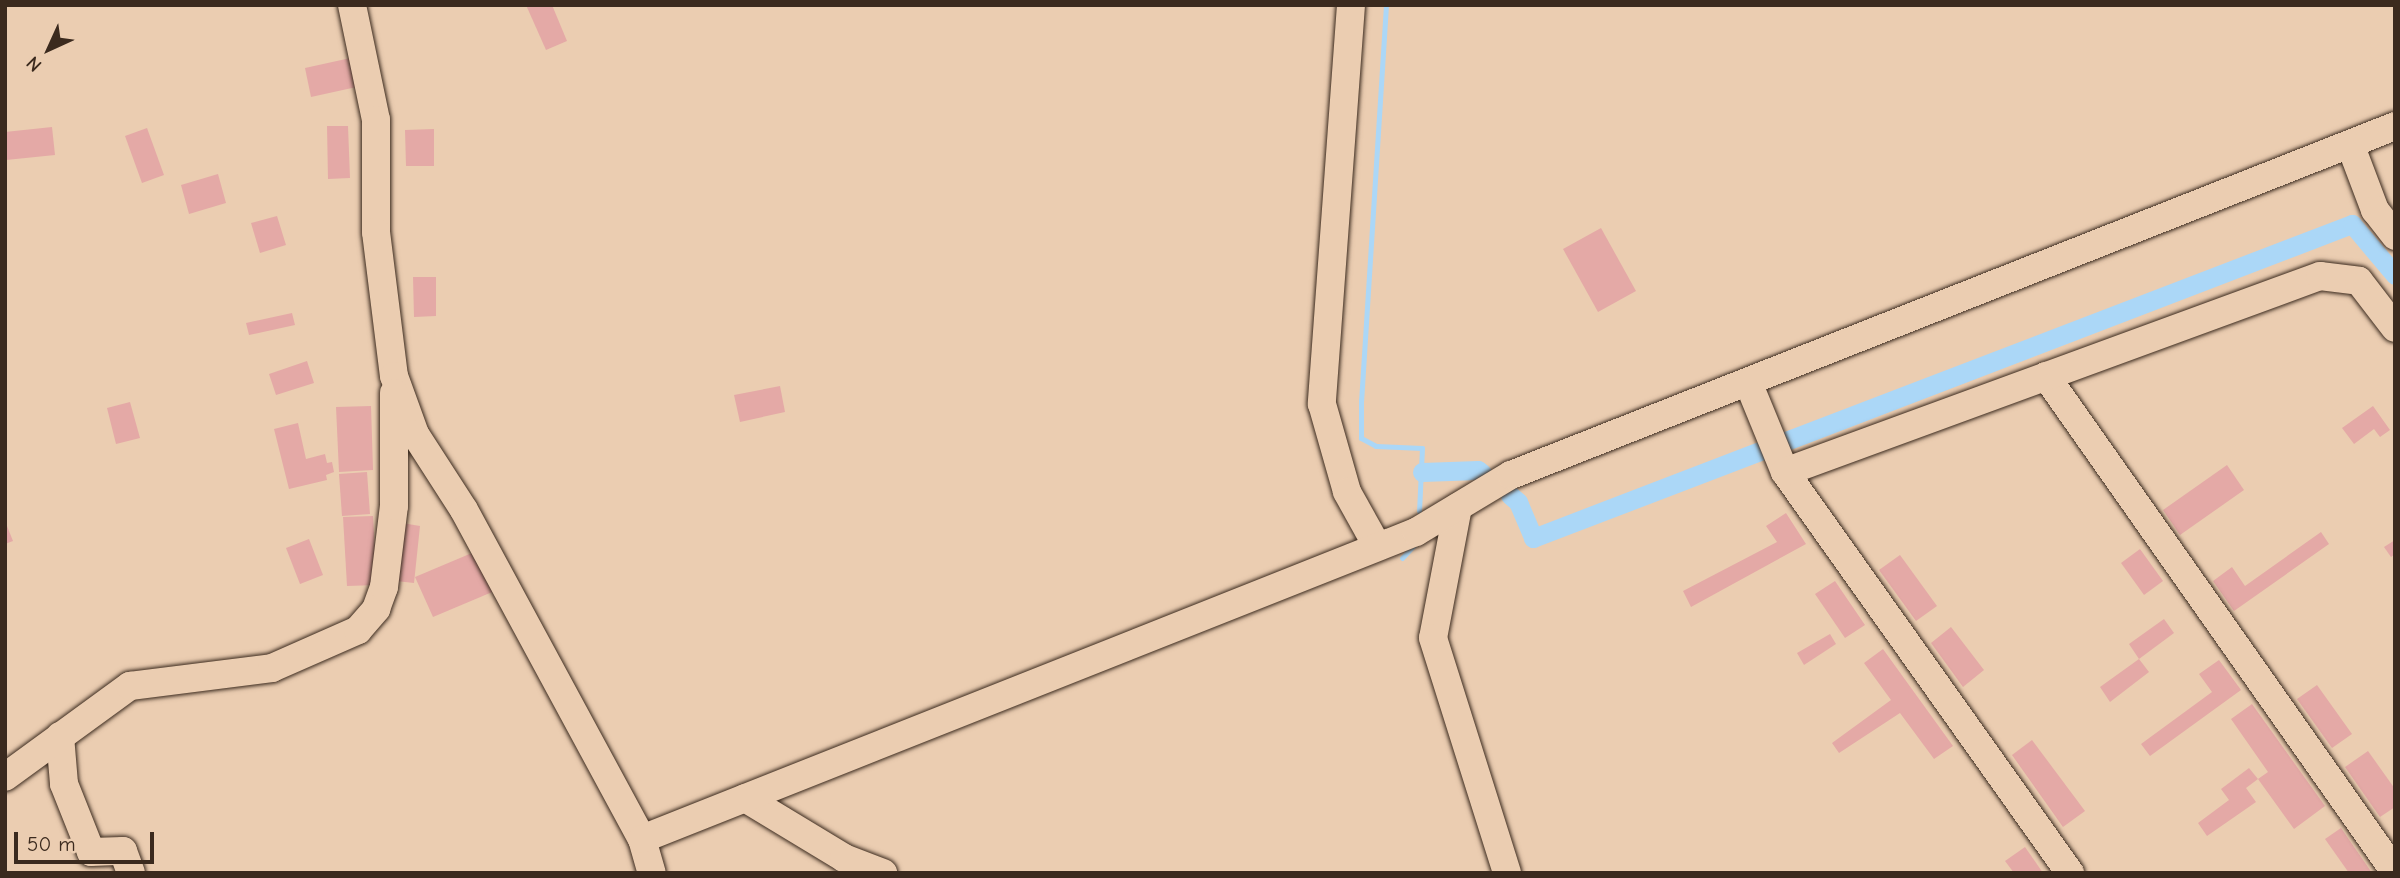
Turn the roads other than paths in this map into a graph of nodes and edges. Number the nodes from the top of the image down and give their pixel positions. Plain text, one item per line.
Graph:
1 (352, 5) edge
2 (1351, 5) edge
3 (2395, 126) edge
4 (2350, 144) junction
5 (2395, 236) edge
6 (2395, 328) edge
7 (394, 376) junction
8 (2046, 376) junction
9 (1748, 382) junction
10 (1784, 471) junction
11 (1458, 507) junction
12 (1377, 546) junction
13 (60, 736) junction
14 (5, 777) edge
15 (744, 798) junction
16 (642, 839) junction
17 (2395, 872) edge
18 (131, 873) edge
19 (652, 873) edge
20 (883, 873) edge
21 (1507, 873) edge
22 (2070, 873) edge

1 - 7 street
2 - 12 street
3 - 4 street
4 - 5 street
4 - 9 street
6 - 8 street
7 - 13 street
7 - 16 street
8 - 10 street
8 - 17 street
9 - 10 street
9 - 11 street
10 - 22 street
11 - 12 street
11 - 21 street
12 - 15 street
13 - 14 street
13 - 18 street
15 - 16 street
15 - 20 street
16 - 19 street

